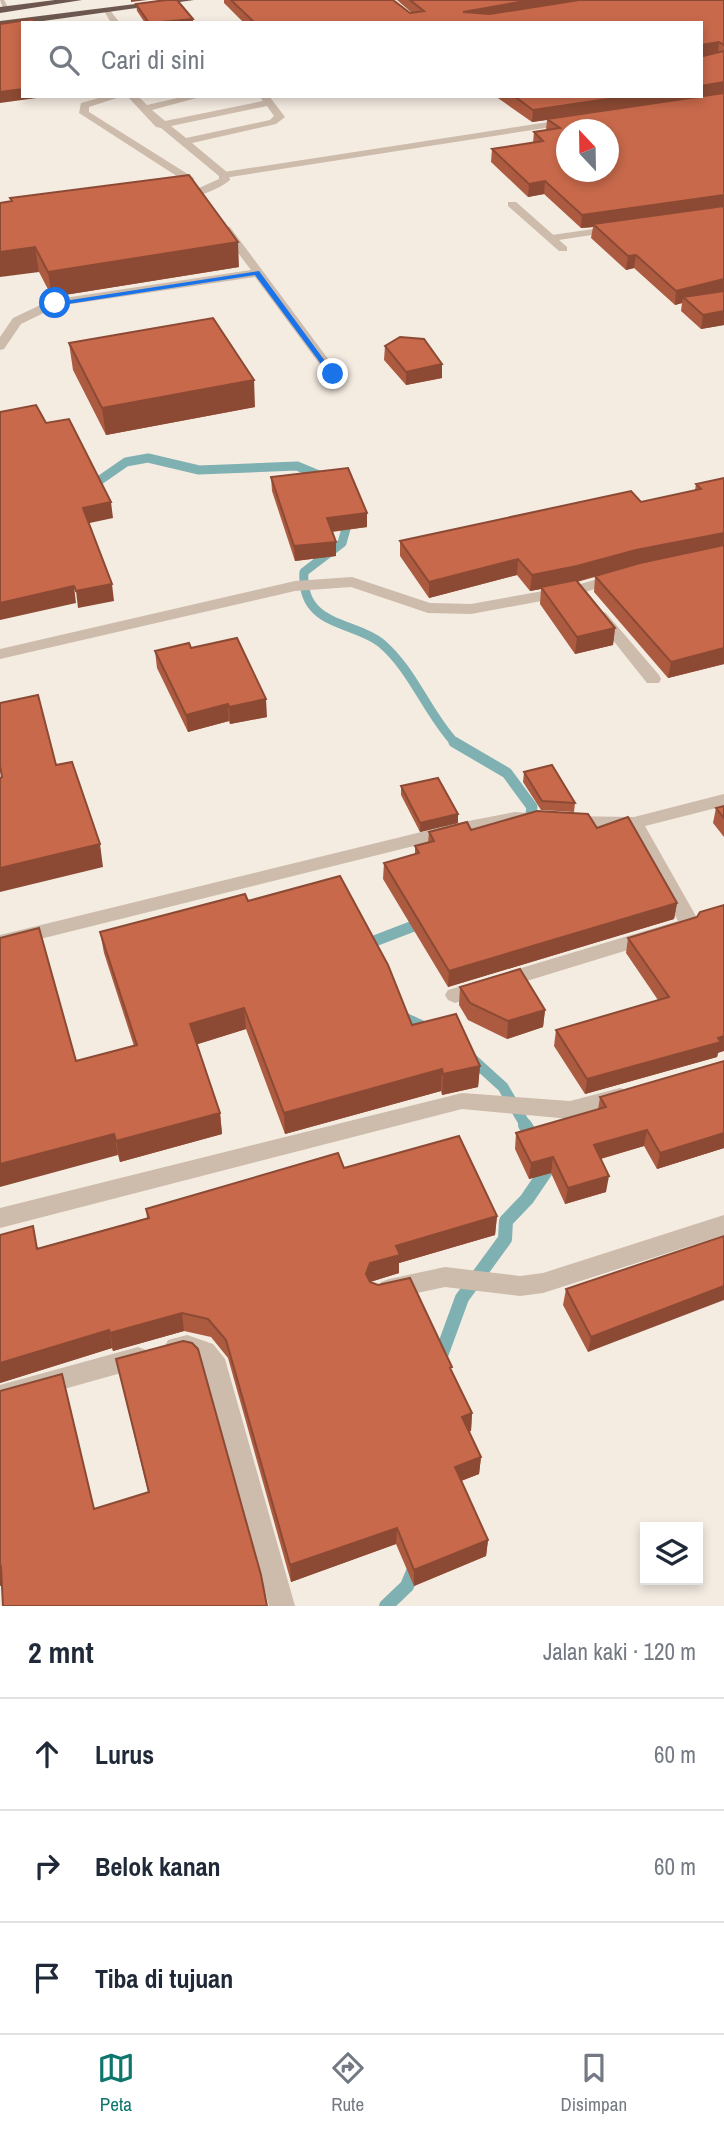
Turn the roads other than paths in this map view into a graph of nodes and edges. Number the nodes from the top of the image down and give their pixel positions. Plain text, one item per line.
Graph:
1 (0, 0) edge
2 (77, 0) edge
3 (189, 0) edge
4 (170, 1) edge
5 (4, 10) edge
6 (106, 10) junction
7 (56, 20) edge
8 (114, 21) edge
9 (21, 22) edge
10 (0, 24) edge
11 (110, 98) edge
12 (134, 98) edge
13 (191, 98) edge
14 (267, 99) edge
15 (144, 109) junction
16 (556, 124) edge
17 (160, 125) junction
18 (186, 141) junction
19 (224, 175) junction
20 (190, 180) junction
21 (176, 182) edge
22 (160, 196) edge
23 (512, 204) dead end
24 (222, 222) edge
25 (631, 226) edge
26 (552, 238) junction
27 (563, 249) dead end
28 (257, 273) junction
29 (0, 346) edge
30 (333, 374) dead end
31 (634, 572) edge
32 (579, 589) junction
33 (0, 654) edge
34 (653, 679) dead end
35 (724, 800) edge
36 (635, 823) junction
37 (0, 942) edge
38 (455, 995) dead end
39 (634, 1092) edge
40 (0, 1218) edge
41 (724, 1225) edge
42 (379, 1291) edge
43 (0, 1396) edge
44 (282, 1606) edge

1 - 5 street
2 - 5 highway
3 - 4 highway
4 - 6 highway
6 - 7 highway
6 - 8 street
9 - 10 highway
11 - 20 street
12 - 15 street
13 - 15 street
14 - 17 street
14 - 18 street
15 - 17 street
16 - 19 street
17 - 18 street
18 - 19 street
19 - 20 street
19 - 22 street
20 - 21 street
23 - 26 street
24 - 28 street
25 - 26 street
26 - 27 street
28 - 29 street
28 - 30 street
31 - 32 street
32 - 33 street
32 - 34 street
35 - 36 street
36 - 37 street
36 - 38 street
39 - 40 street
41 - 42 street
43 - 44 street

